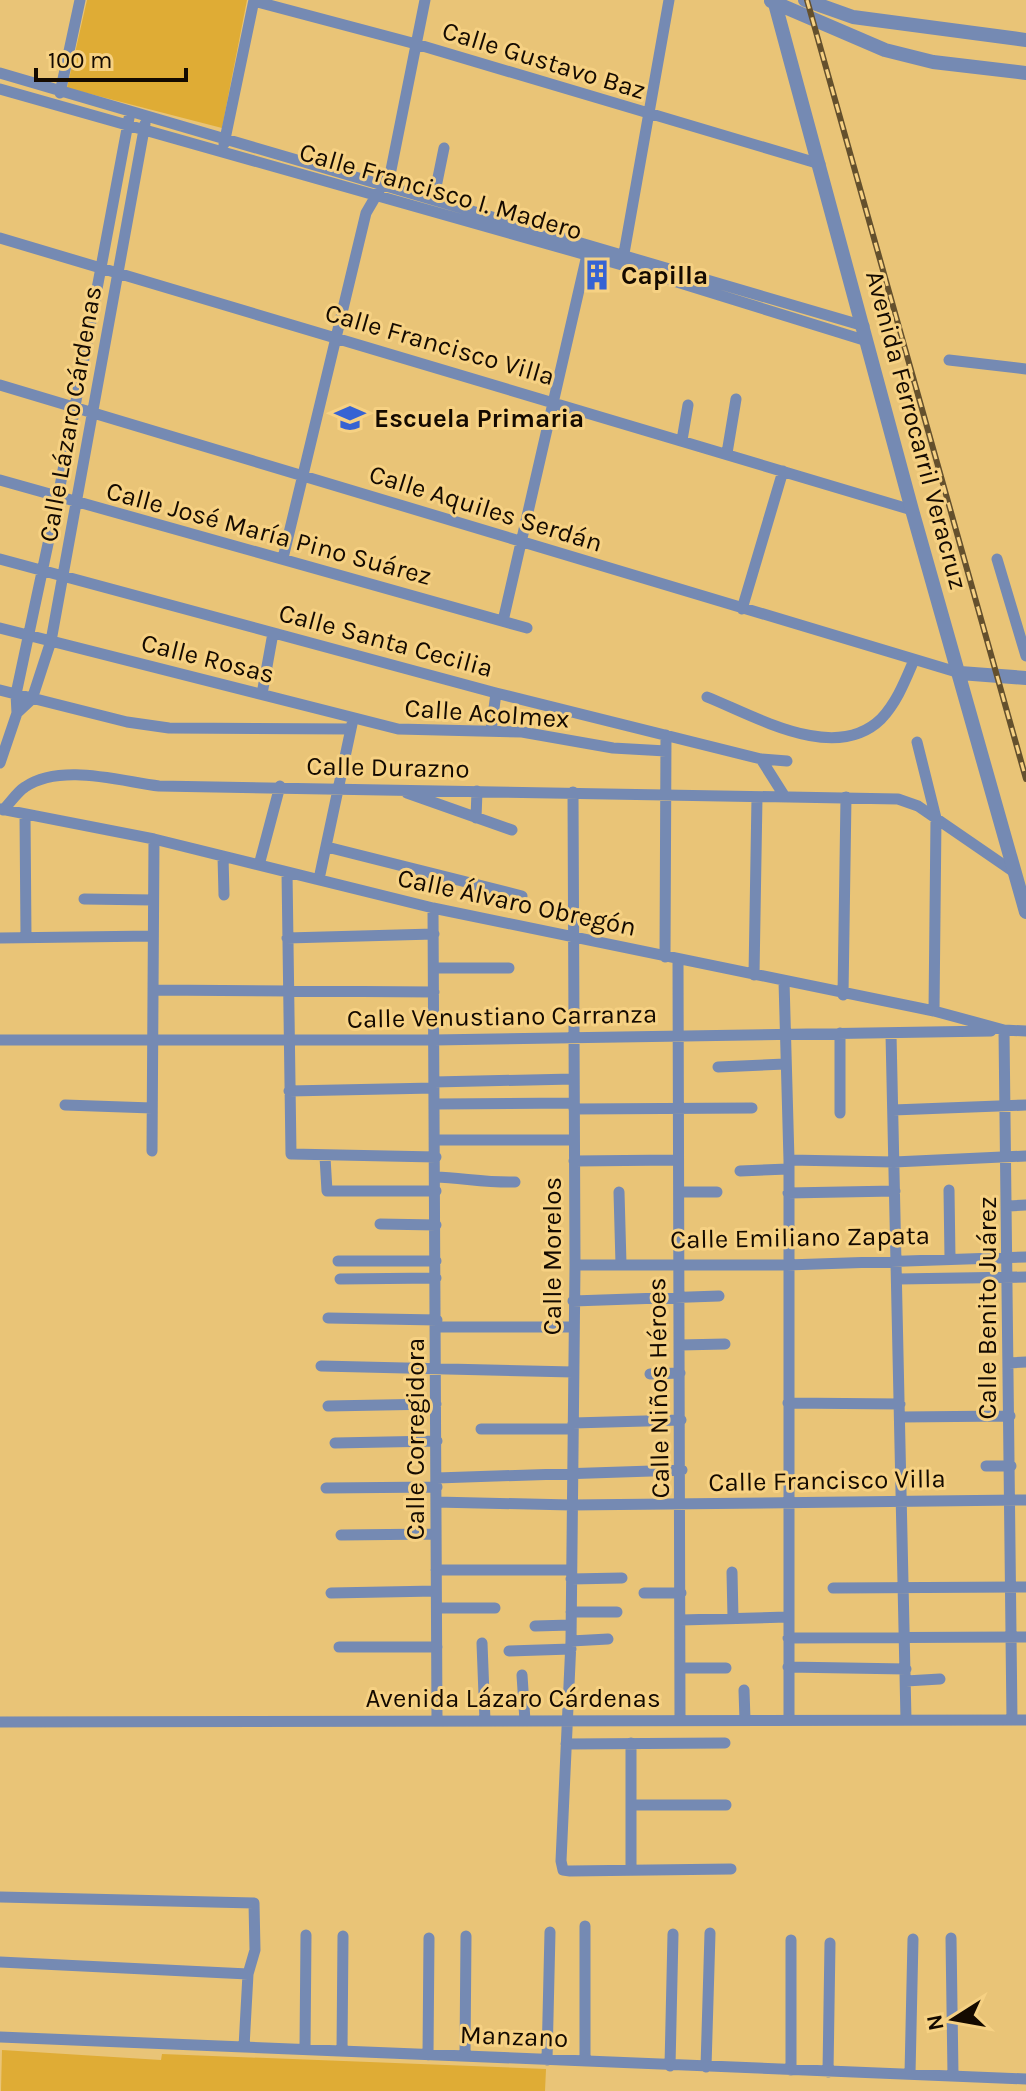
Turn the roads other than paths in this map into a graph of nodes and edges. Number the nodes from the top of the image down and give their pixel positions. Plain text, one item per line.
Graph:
1 (80, 0) edge
2 (254, 0) edge
3 (425, 0) edge
4 (669, 0) edge
5 (805, 0) edge
6 (772, 1) edge
7 (820, 3) edge
8 (848, 16) junction
9 (844, 32) junction
10 (1026, 40) edge
11 (416, 44) junction
12 (0, 73) edge
13 (1026, 73) edge
14 (0, 89) edge
15 (61, 89) junction
16 (58, 105) junction
17 (131, 110) junction
18 (147, 114) junction
19 (648, 115) junction
20 (128, 123) junction
21 (144, 128) junction
22 (226, 137) junction
23 (444, 148) dead end
24 (222, 150) junction
25 (820, 164) junction
26 (384, 183) junction
27 (374, 196) junction
28 (434, 197) junction
29 (0, 238) edge
30 (587, 255) junction
31 (623, 259) junction
32 (102, 267) junction
33 (117, 271) junction
34 (866, 334) junction
35 (339, 337) junction
36 (949, 360) dead end
37 (1026, 369) edge
38 (0, 385) edge
39 (736, 399) dead end
40 (555, 401) junction
41 (688, 405) dead end
42 (75, 409) junction
43 (91, 414) junction
44 (682, 440) junction
45 (727, 453) junction
46 (783, 471) junction
47 (303, 475) junction
48 (0, 480) edge
49 (58, 497) junction
50 (75, 502) junction
51 (912, 510) junction
52 (524, 542) junction
53 (283, 558) junction
54 (0, 559) edge
55 (997, 559) dead end
56 (42, 570) junction
57 (65, 576) junction
58 (742, 609) junction
59 (503, 621) junction
60 (0, 628) edge
61 (527, 628) dead end
62 (273, 633) junction
63 (30, 637) junction
64 (51, 641) junction
65 (1026, 656) edge
66 (914, 660) junction
67 (960, 673) junction
68 (1026, 678) edge
69 (0, 690) edge
70 (496, 693) junction
71 (16, 694) junction
72 (262, 694) junction
73 (707, 697) dead end
74 (32, 699) junction
75 (17, 713) junction
76 (352, 723) junction
77 (491, 731) junction
78 (666, 735) junction
79 (917, 742) dead end
80 (666, 751) junction
81 (761, 759) junction
82 (787, 761) dead end
83 (0, 763) edge
84 (280, 786) junction
85 (340, 788) junction
86 (402, 791) junction
87 (477, 791) junction
88 (573, 792) junction
89 (666, 796) junction
90 (757, 797) junction
91 (785, 797) junction
92 (846, 797) junction
93 (2, 810) edge
94 (25, 814) junction
95 (476, 818) junction
96 (936, 818) junction
97 (512, 830) dead end
98 (154, 839) junction
99 (327, 847) junction
100 (223, 856) junction
101 (259, 865) junction
102 (287, 872) junction
103 (1014, 872) junction
104 (319, 879) junction
105 (224, 895) dead end
106 (522, 896) dead end
107 (84, 899) dead end
108 (153, 900) junction
109 (433, 908) junction
110 (1026, 912) edge
111 (434, 934) junction
112 (153, 936) junction
113 (26, 937) junction
114 (574, 937) junction
115 (0, 938) edge
116 (287, 938) junction
117 (665, 957) junction
118 (678, 959) junction
119 (434, 968) junction
120 (509, 968) dead end
121 (754, 975) junction
122 (784, 981) junction
123 (153, 990) junction
124 (288, 992) junction
125 (434, 992) junction
126 (843, 995) junction
127 (934, 1011) junction
128 (1004, 1030) junction
129 (1026, 1031) edge
130 (784, 1032) junction
131 (840, 1033) junction
132 (891, 1034) junction
133 (574, 1035) junction
134 (677, 1036) junction
135 (0, 1040) edge
136 (289, 1040) junction
137 (434, 1040) junction
138 (154, 1042) junction
139 (785, 1064) junction
140 (718, 1067) dead end
141 (573, 1079) junction
142 (434, 1085) junction
143 (289, 1091) junction
144 (435, 1104) junction
145 (65, 1105) dead end
146 (1008, 1105) junction
147 (1026, 1105) edge
148 (574, 1106) junction
149 (152, 1108) junction
150 (752, 1108) dead end
151 (677, 1109) junction
152 (893, 1110) junction
153 (840, 1113) dead end
154 (436, 1140) junction
155 (574, 1140) junction
156 (152, 1151) dead end
157 (1026, 1156) edge
158 (325, 1157) junction
159 (436, 1157) junction
160 (1008, 1157) junction
161 (676, 1160) junction
162 (574, 1161) junction
163 (894, 1162) junction
164 (788, 1165) junction
165 (740, 1171) dead end
166 (435, 1177) junction
167 (515, 1182) dead end
168 (949, 1190) dead end
169 (436, 1191) junction
170 (895, 1191) junction
171 (619, 1192) dead end
172 (679, 1192) junction
173 (717, 1192) dead end
174 (788, 1193) junction
175 (1026, 1205) edge
176 (1009, 1206) junction
177 (380, 1224) dead end
178 (436, 1225) junction
179 (1009, 1257) junction
180 (1026, 1257) edge
181 (950, 1258) junction
182 (897, 1260) junction
183 (338, 1261) dead end
184 (436, 1261) junction
185 (621, 1264) junction
186 (678, 1264) junction
187 (575, 1265) junction
188 (787, 1265) junction
189 (1026, 1277) edge
190 (436, 1278) junction
191 (1009, 1278) junction
192 (340, 1279) dead end
193 (898, 1279) junction
194 (719, 1296) dead end
195 (679, 1298) junction
196 (573, 1301) junction
197 (328, 1318) dead end
198 (437, 1324) junction
199 (573, 1327) junction
200 (725, 1344) dead end
201 (680, 1345) junction
202 (1026, 1362) edge
203 (1009, 1363) junction
204 (321, 1366) dead end
205 (437, 1371) junction
206 (573, 1372) junction
207 (680, 1373) junction
208 (650, 1374) dead end
209 (788, 1403) junction
210 (436, 1404) junction
211 (900, 1404) junction
212 (328, 1406) dead end
213 (1010, 1416) junction
214 (901, 1417) junction
215 (681, 1420) junction
216 (573, 1426) junction
217 (481, 1429) dead end
218 (437, 1441) junction
219 (335, 1443) dead end
220 (986, 1466) dead end
221 (1011, 1466) junction
222 (682, 1470) junction
223 (571, 1475) junction
224 (437, 1482) junction
225 (326, 1488) dead end
226 (1026, 1500) edge
227 (903, 1501) junction
228 (1011, 1501) junction
229 (436, 1502) junction
230 (788, 1502) junction
231 (681, 1503) junction
232 (571, 1505) junction
233 (436, 1534) junction
234 (341, 1535) dead end
235 (436, 1570) junction
236 (732, 1572) dead end
237 (571, 1574) junction
238 (622, 1578) dead end
239 (1011, 1586) junction
240 (904, 1587) junction
241 (1026, 1587) edge
242 (833, 1588) dead end
243 (436, 1591) junction
244 (331, 1593) dead end
245 (644, 1593) dead end
246 (681, 1593) junction
247 (437, 1608) junction
248 (495, 1608) dead end
249 (571, 1612) junction
250 (617, 1612) dead end
251 (787, 1617) junction
252 (733, 1618) junction
253 (681, 1620) junction
254 (571, 1625) junction
255 (535, 1626) dead end
256 (1012, 1637) junction
257 (1026, 1637) edge
258 (788, 1638) junction
259 (906, 1638) junction
260 (608, 1639) dead end
261 (482, 1643) dead end
262 (571, 1645) junction
263 (339, 1647) dead end
264 (437, 1647) junction
265 (509, 1651) dead end
266 (788, 1667) junction
267 (680, 1668) junction
268 (726, 1668) dead end
269 (522, 1675) dead end
270 (906, 1675) junction
271 (940, 1679) dead end
272 (744, 1690) dead end
273 (568, 1720) junction
274 (680, 1720) junction
275 (745, 1720) junction
276 (789, 1720) junction
277 (906, 1720) junction
278 (1012, 1720) junction
279 (1026, 1720) edge
280 (437, 1721) junction
281 (485, 1721) junction
282 (525, 1721) junction
283 (0, 1722) edge
284 (631, 1743) junction
285 (725, 1743) dead end
286 (566, 1744) junction
287 (632, 1805) junction
288 (726, 1805) dead end
289 (731, 1869) dead end
290 (631, 1870) junction
291 (0, 1897) edge
292 (585, 1926) dead end
293 (550, 1932) dead end
294 (710, 1933) dead end
295 (673, 1934) dead end
296 (306, 1935) dead end
297 (343, 1936) dead end
298 (466, 1936) dead end
299 (429, 1938) dead end
300 (951, 1938) dead end
301 (913, 1939) dead end
302 (791, 1940) dead end
303 (830, 1943) dead end
304 (0, 1962) edge
305 (248, 1974) junction
306 (0, 2037) edge
307 (244, 2047) junction
308 (305, 2049) junction
309 (342, 2051) junction
310 (428, 2055) junction
311 (465, 2056) junction
312 (547, 2060) junction
313 (585, 2061) junction
314 (670, 2066) junction
315 (706, 2067) junction
316 (791, 2070) junction
317 (828, 2072) junction
318 (910, 2074) junction
319 (953, 2075) junction
320 (977, 2076) junction
321 (1026, 2079) edge
322 (976, 2091) edge

1 - 15 street
2 - 11 street, Calle Gustavo Baz
2 - 22 street
3 - 11 street
4 - 19 street
5 - 7 street
6 - 9 street
6 - 25 street, Avenida Ferrocarril Veracruz
7 - 8 street
8 - 9 street
8 - 10 street
9 - 13 street
11 - 19 street, Calle Gustavo Baz
11 - 26 street
12 - 15 street, Calle Francisco I. Madero
14 - 16 street, Calle Francisco I. Madero
15 - 16 street
15 - 17 street, Calle Francisco I. Madero
16 - 20 street, Calle Francisco I. Madero
17 - 18 street, Calle Francisco I. Madero
17 - 20 street, Calle Lázaro Cárdenas
18 - 21 street, Calle Lázaro Cárdenas
18 - 22 street, Calle Francisco I. Madero
19 - 25 street, Calle Gustavo Baz
19 - 31 street
20 - 21 street, Calle Francisco I. Madero
20 - 32 street, Calle Lázaro Cárdenas
21 - 24 street, Calle Francisco I. Madero
21 - 33 street, Calle Lázaro Cárdenas
22 - 24 street
22 - 26 street, Calle Francisco I. Madero
23 - 28 street
24 - 27 street, Calle Francisco I. Madero
25 - 34 street, Avenida Ferrocarril Veracruz
26 - 27 street
26 - 28 street, Calle Francisco I. Madero
27 - 30 street, Calle Francisco I. Madero
27 - 35 street
28 - 31 street, Calle Francisco I. Madero
29 - 32 street, Calle Francisco Villa
30 - 31 street, Calle Francisco I. Madero
30 - 40 street
31 - 34 street, Calle Francisco I. Madero
32 - 33 street, Calle Francisco Villa
32 - 42 street, Calle Lázaro Cárdenas
33 - 35 street, Calle Francisco Villa
33 - 43 street, Calle Lázaro Cárdenas
34 - 51 street, Avenida Ferrocarril Veracruz
35 - 40 street, Calle Francisco Villa
35 - 47 street
36 - 37 street
38 - 42 street, Calle Aquiles Serdán
39 - 45 street
40 - 44 street, Calle Francisco Villa
40 - 52 street
41 - 44 street
42 - 43 street, Calle Aquiles Serdán
42 - 49 street, Calle Lázaro Cárdenas
43 - 47 street, Calle Aquiles Serdán
43 - 50 street, Calle Lázaro Cárdenas
44 - 45 street, Calle Francisco Villa
45 - 46 street, Calle Francisco Villa
46 - 51 street, Calle Francisco Villa
46 - 58 street
47 - 52 street, Calle Aquiles Serdán
47 - 53 street
48 - 49 street, Calle José María Pino Suárez
49 - 50 street, Calle José María Pino Suárez
49 - 56 street, Calle Lázaro Cárdenas
50 - 53 street, Calle José María Pino Suárez
50 - 57 street, Calle Lázaro Cárdenas
51 - 67 street, Avenida Ferrocarril Veracruz
52 - 58 street, Calle Aquiles Serdán
52 - 59 street
53 - 59 street, Calle José María Pino Suárez
54 - 56 street, Calle Santa Cecilia
55 - 65 street
56 - 57 street, Calle Santa Cecilia
56 - 63 street, Calle Lázaro Cárdenas
57 - 62 street, Calle Santa Cecilia
57 - 64 street, Calle Lázaro Cárdenas
58 - 66 street, Calle Aquiles Serdán
59 - 61 street, Calle José María Pino Suárez
60 - 63 street
62 - 70 street, Calle Santa Cecilia
62 - 72 street
63 - 64 street
63 - 71 street, Calle Lázaro Cárdenas
64 - 72 street, Calle Rosas
64 - 74 street, Calle Lázaro Cárdenas
66 - 67 street, Calle Aquiles Serdán
66 - 73 street
67 - 68 street
67 - 103 street, Avenida Ferrocarril Veracruz
69 - 71 street
70 - 77 street
70 - 78 street, Calle Santa Cecilia
71 - 74 street
71 - 75 street, Calle Lázaro Cárdenas
72 - 76 street, Calle Rosas
74 - 75 street, Calle Lázaro Cárdenas
74 - 76 street
75 - 83 street, Calle Lázaro Cárdenas
76 - 77 street, Calle Acolmex
76 - 85 street
77 - 80 street, Calle Acolmex
78 - 80 street
78 - 81 street, Calle Santa Cecilia
79 - 96 street
80 - 89 street
81 - 82 street, Calle Santa Cecilia
81 - 91 street
84 - 85 street, Calle Durazno
84 - 93 street, Calle Durazno
84 - 101 street
85 - 86 street, Calle Durazno
85 - 99 street
86 - 87 street, Calle Durazno
86 - 95 street
87 - 88 street, Calle Durazno
87 - 95 street
88 - 89 street, Calle Durazno
88 - 114 street, Calle Morelos
89 - 90 street, Calle Durazno
89 - 117 street
90 - 91 street, Calle Durazno
90 - 121 street
91 - 92 street, Calle Durazno
92 - 96 street, Calle Durazno
92 - 126 street
93 - 94 street, Calle Álvaro Obregón
94 - 98 street, Calle Álvaro Obregón
94 - 113 street
95 - 97 street
96 - 103 street, Calle Durazno
96 - 127 street
98 - 100 street, Calle Álvaro Obregón
98 - 108 street
99 - 104 street
99 - 106 street
100 - 101 street, Calle Álvaro Obregón
100 - 105 street
101 - 102 street, Calle Álvaro Obregón
102 - 104 street, Calle Álvaro Obregón
102 - 116 street
103 - 110 street, Avenida Ferrocarril Veracruz
104 - 109 street, Calle Álvaro Obregón
107 - 108 street
108 - 112 street
109 - 111 street, Calle Corregidora
109 - 114 street, Calle Álvaro Obregón
111 - 116 street
111 - 119 street, Calle Corregidora
112 - 113 street
112 - 123 street
113 - 115 street
114 - 117 street, Calle Álvaro Obregón
114 - 133 street, Calle Morelos
116 - 124 street
117 - 118 street, Calle Álvaro Obregón
118 - 121 street, Calle Álvaro Obregón
118 - 134 street, Calle Niños Héroes
119 - 120 street
119 - 125 street, Calle Corregidora
121 - 122 street, Calle Álvaro Obregón
122 - 126 street, Calle Álvaro Obregón
122 - 130 street
123 - 124 street
123 - 138 street
124 - 125 street
124 - 136 street
125 - 137 street, Calle Corregidora
126 - 127 street, Calle Álvaro Obregón
127 - 128 street, Calle Álvaro Obregón
128 - 129 street, Calle Álvaro Obregón
128 - 132 street, Calle Venustiano Carranza
128 - 146 street, Calle Benito Juárez
130 - 131 street, Calle Venustiano Carranza
130 - 134 street, Calle Venustiano Carranza
130 - 139 street
131 - 132 street, Calle Venustiano Carranza
131 - 153 street
132 - 152 street
133 - 134 street, Calle Venustiano Carranza
133 - 137 street, Calle Venustiano Carranza
133 - 141 street, Calle Morelos
134 - 151 street, Calle Niños Héroes
135 - 138 street, Calle Venustiano Carranza
136 - 137 street, Calle Venustiano Carranza
136 - 138 street, Calle Venustiano Carranza
136 - 143 street
137 - 142 street, Calle Corregidora
138 - 149 street
139 - 140 street
139 - 164 street
141 - 142 street
141 - 148 street, Calle Morelos
142 - 143 street
142 - 144 street, Calle Corregidora
143 - 158 street
144 - 148 street
144 - 154 street, Calle Corregidora
145 - 149 street
146 - 147 street
146 - 152 street
146 - 160 street, Calle Benito Juárez
148 - 151 street
148 - 155 street, Calle Morelos
149 - 156 street
150 - 151 street
151 - 161 street, Calle Niños Héroes
152 - 163 street
154 - 155 street
154 - 159 street, Calle Corregidora
155 - 162 street, Calle Morelos
157 - 160 street
158 - 159 street
158 - 169 street
159 - 166 street, Calle Corregidora
160 - 163 street
160 - 176 street, Calle Benito Juárez
161 - 162 street
161 - 172 street, Calle Niños Héroes
162 - 187 street, Calle Morelos
163 - 164 street
163 - 170 street
164 - 165 street
164 - 174 street
166 - 167 street
166 - 169 street, Calle Corregidora
168 - 181 street
169 - 178 street, Calle Corregidora
170 - 174 street
170 - 182 street
171 - 185 street
172 - 173 street
172 - 186 street, Calle Niños Héroes
174 - 188 street
175 - 176 street
176 - 179 street, Calle Benito Juárez
177 - 178 street
178 - 184 street, Calle Corregidora
179 - 180 street, Calle Emiliano Zapata
179 - 181 street, Calle Emiliano Zapata
179 - 191 street, Calle Benito Juárez
181 - 182 street, Calle Emiliano Zapata
182 - 188 street, Calle Emiliano Zapata
182 - 193 street
183 - 184 street
184 - 190 street, Calle Corregidora
185 - 186 street, Calle Emiliano Zapata
185 - 187 street, Calle Emiliano Zapata
186 - 188 street, Calle Emiliano Zapata
186 - 195 street, Calle Niños Héroes
187 - 196 street, Calle Morelos
188 - 209 street
189 - 191 street
190 - 192 street
190 - 198 street, Calle Corregidora
191 - 193 street
191 - 203 street, Calle Benito Juárez
193 - 211 street
194 - 195 street
195 - 196 street
195 - 201 street, Calle Niños Héroes
196 - 199 street, Calle Morelos
197 - 198 street
198 - 199 street
198 - 205 street, Calle Corregidora
199 - 206 street, Calle Morelos
200 - 201 street
201 - 207 street, Calle Niños Héroes
202 - 203 street
203 - 213 street, Calle Benito Juárez
204 - 205 street
205 - 206 street
205 - 210 street, Calle Corregidora
206 - 216 street, Calle Morelos
207 - 208 street
207 - 215 street, Calle Niños Héroes
209 - 211 street
209 - 230 street
210 - 212 street
210 - 218 street, Calle Corregidora
211 - 214 street
213 - 214 street
213 - 221 street, Calle Benito Juárez
214 - 227 street
215 - 216 street
215 - 222 street, Calle Niños Héroes
216 - 217 street
216 - 223 street, Calle Morelos
218 - 219 street
218 - 224 street, Calle Corregidora
220 - 221 street
221 - 228 street, Calle Benito Juárez
222 - 223 street
222 - 231 street, Calle Niños Héroes
223 - 224 street
223 - 232 street, Calle Morelos
224 - 225 street
224 - 229 street, Calle Corregidora
226 - 228 street, Calle Francisco Villa
227 - 228 street, Calle Francisco Villa
227 - 230 street, Calle Francisco Villa
227 - 240 street
228 - 239 street, Calle Benito Juárez
229 - 232 street, Calle Francisco Villa
229 - 233 street, Calle Corregidora
230 - 231 street, Calle Francisco Villa
230 - 251 street
231 - 232 street, Calle Francisco Villa
231 - 246 street, Calle Niños Héroes
232 - 237 street, Calle Morelos
233 - 234 street
233 - 235 street, Calle Corregidora
235 - 237 street
235 - 243 street, Calle Corregidora
236 - 252 street
237 - 238 street
237 - 249 street, Calle Morelos
239 - 240 street
239 - 241 street
239 - 256 street, Calle Benito Juárez
240 - 242 street
240 - 259 street
243 - 244 street
243 - 247 street, Calle Corregidora
245 - 246 street
246 - 253 street, Calle Niños Héroes
247 - 248 street
247 - 264 street, Calle Corregidora
249 - 250 street
249 - 254 street, Calle Morelos
251 - 252 street
251 - 258 street
252 - 253 street
253 - 267 street, Calle Niños Héroes
254 - 255 street
254 - 262 street, Calle Morelos
256 - 257 street
256 - 259 street
256 - 278 street, Calle Benito Juárez
258 - 259 street
258 - 266 street
259 - 270 street
260 - 262 street
261 - 281 street
262 - 265 street
262 - 273 street, Calle Morelos
263 - 264 street
264 - 280 street, Calle Corregidora
266 - 270 street
266 - 276 street
267 - 268 street
267 - 274 street, Calle Niños Héroes
269 - 282 street
270 - 271 street
270 - 277 street
272 - 275 street
273 - 274 street, Avenida Lázaro Cárdenas
273 - 282 street, Avenida Lázaro Cárdenas
273 - 286 street, Calle Morelos
274 - 275 street, Avenida Lázaro Cárdenas
275 - 276 street, Avenida Lázaro Cárdenas
276 - 277 street, Avenida Lázaro Cárdenas
277 - 278 street, Avenida Lázaro Cárdenas
278 - 279 street, Avenida Lázaro Cárdenas
280 - 281 street, Avenida Lázaro Cárdenas
280 - 283 street, Avenida Lázaro Cárdenas
281 - 282 street, Avenida Lázaro Cárdenas
284 - 285 street
284 - 286 street
284 - 287 street
286 - 290 street, Calle Morelos
287 - 288 street
287 - 290 street
289 - 290 street
291 - 305 street
292 - 313 street
293 - 312 street
294 - 315 street
295 - 314 street
296 - 308 street
297 - 309 street
298 - 311 street
299 - 310 street
300 - 319 street
301 - 318 street
302 - 316 street
303 - 317 street
304 - 305 street
305 - 307 street
306 - 307 street, Manzano
307 - 308 street, Manzano
308 - 309 street, Manzano
309 - 310 street, Manzano
310 - 311 street, Manzano
311 - 312 street, Manzano
312 - 313 street, Manzano
313 - 314 street, Manzano
314 - 315 street, Manzano
315 - 316 street, Manzano
316 - 317 street, Manzano
317 - 318 street, Manzano
318 - 319 street, Manzano
319 - 320 street, Manzano
320 - 321 street, Manzano
320 - 322 street

